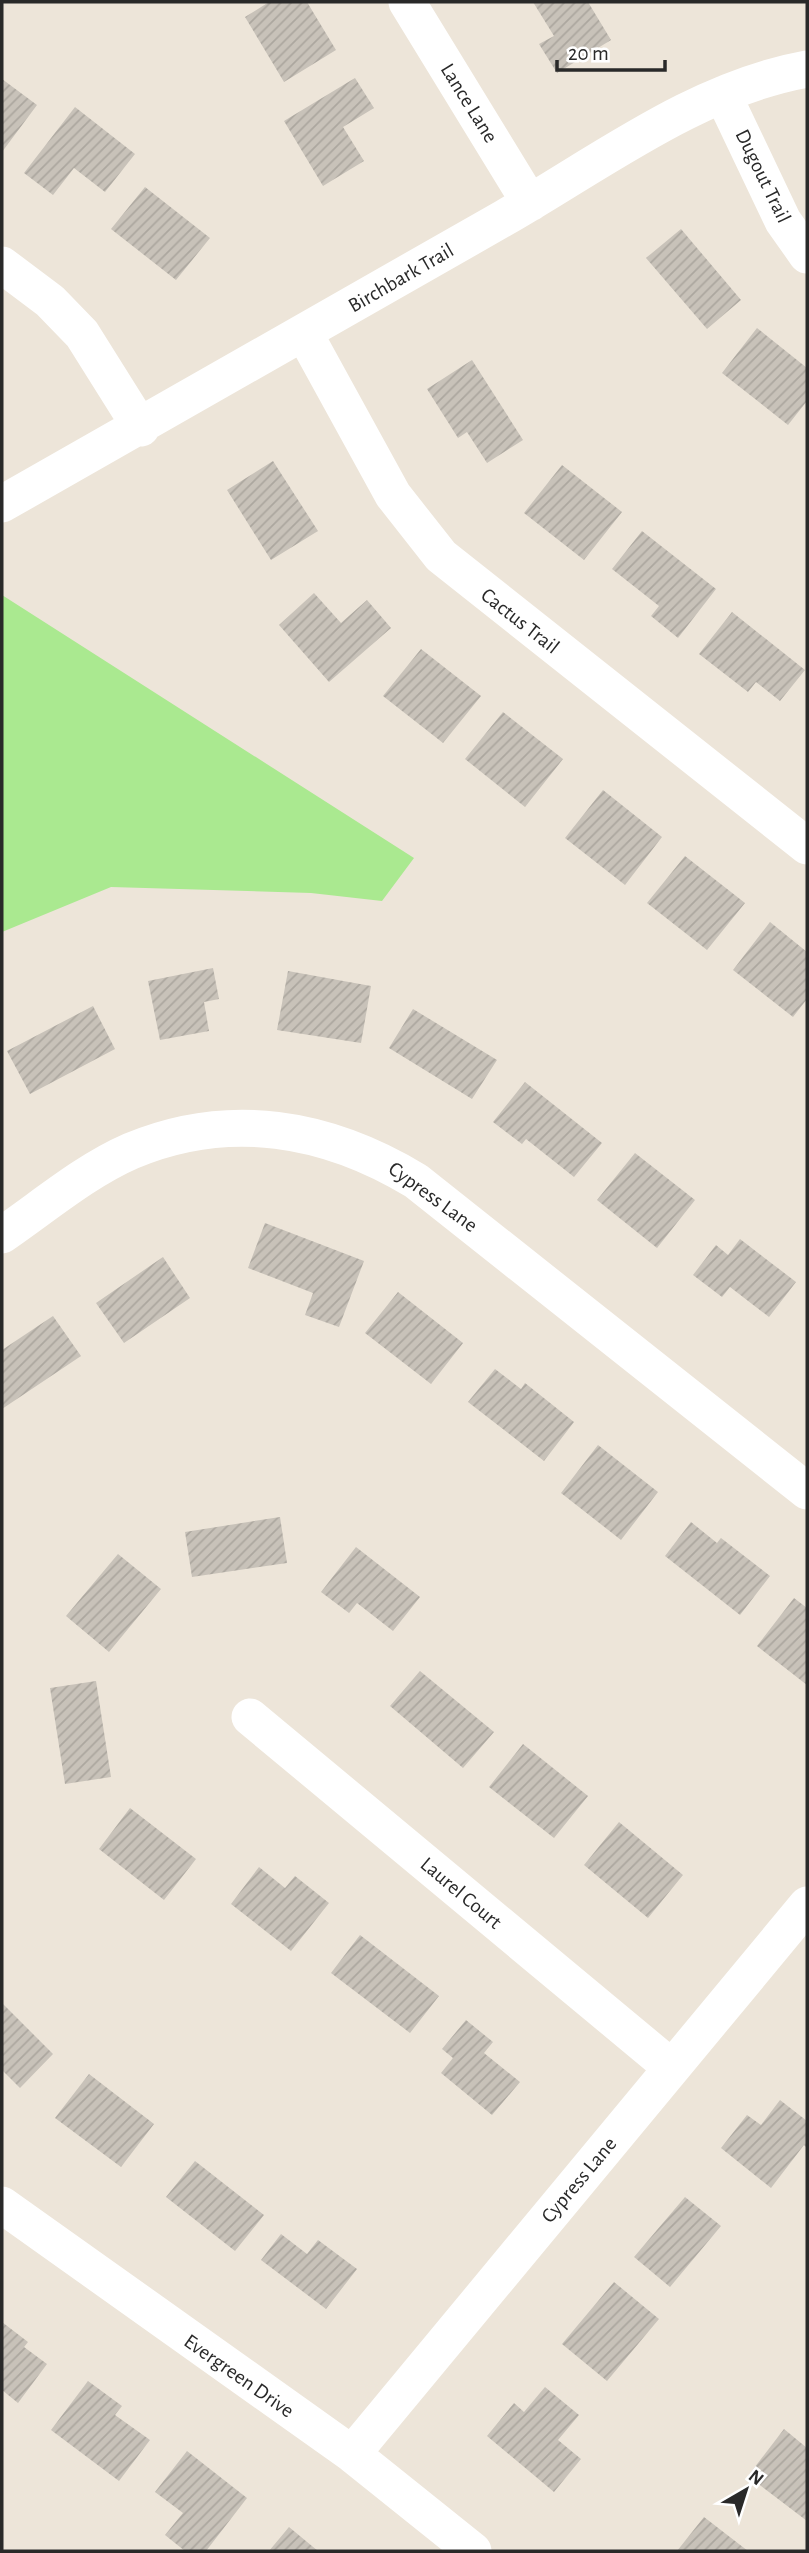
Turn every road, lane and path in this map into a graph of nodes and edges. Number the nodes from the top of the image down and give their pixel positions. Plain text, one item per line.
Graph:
1 (407, 2) edge
2 (807, 69) edge
3 (723, 94) junction
4 (530, 203) junction
5 (807, 255) edge
6 (2, 265) edge
7 (304, 333) junction
8 (141, 428) junction
9 (2, 504) edge
10 (807, 846) edge
11 (2, 1235) edge
12 (807, 1491) edge
13 (250, 1717) dead end
14 (807, 1905) edge
15 (672, 2068) junction
16 (2, 2206) edge
17 (352, 2454) junction
18 (473, 2551) edge

1 - 4 street, Lance Lane
2 - 3 street, Birchbark Trail
3 - 4 street, Birchbark Trail
3 - 5 street, Dugout Trail
4 - 7 street, Birchbark Trail
6 - 8 street
7 - 8 street, Birchbark Trail
7 - 10 street, Cactus Trail
8 - 9 street, Birchbark Trail
11 - 12 street, Cypress Lane
13 - 15 street, Laurel Court
14 - 15 street, Cypress Lane
15 - 17 street, Cypress Lane
16 - 17 street, Evergreen Drive
17 - 18 street, Evergreen Drive

